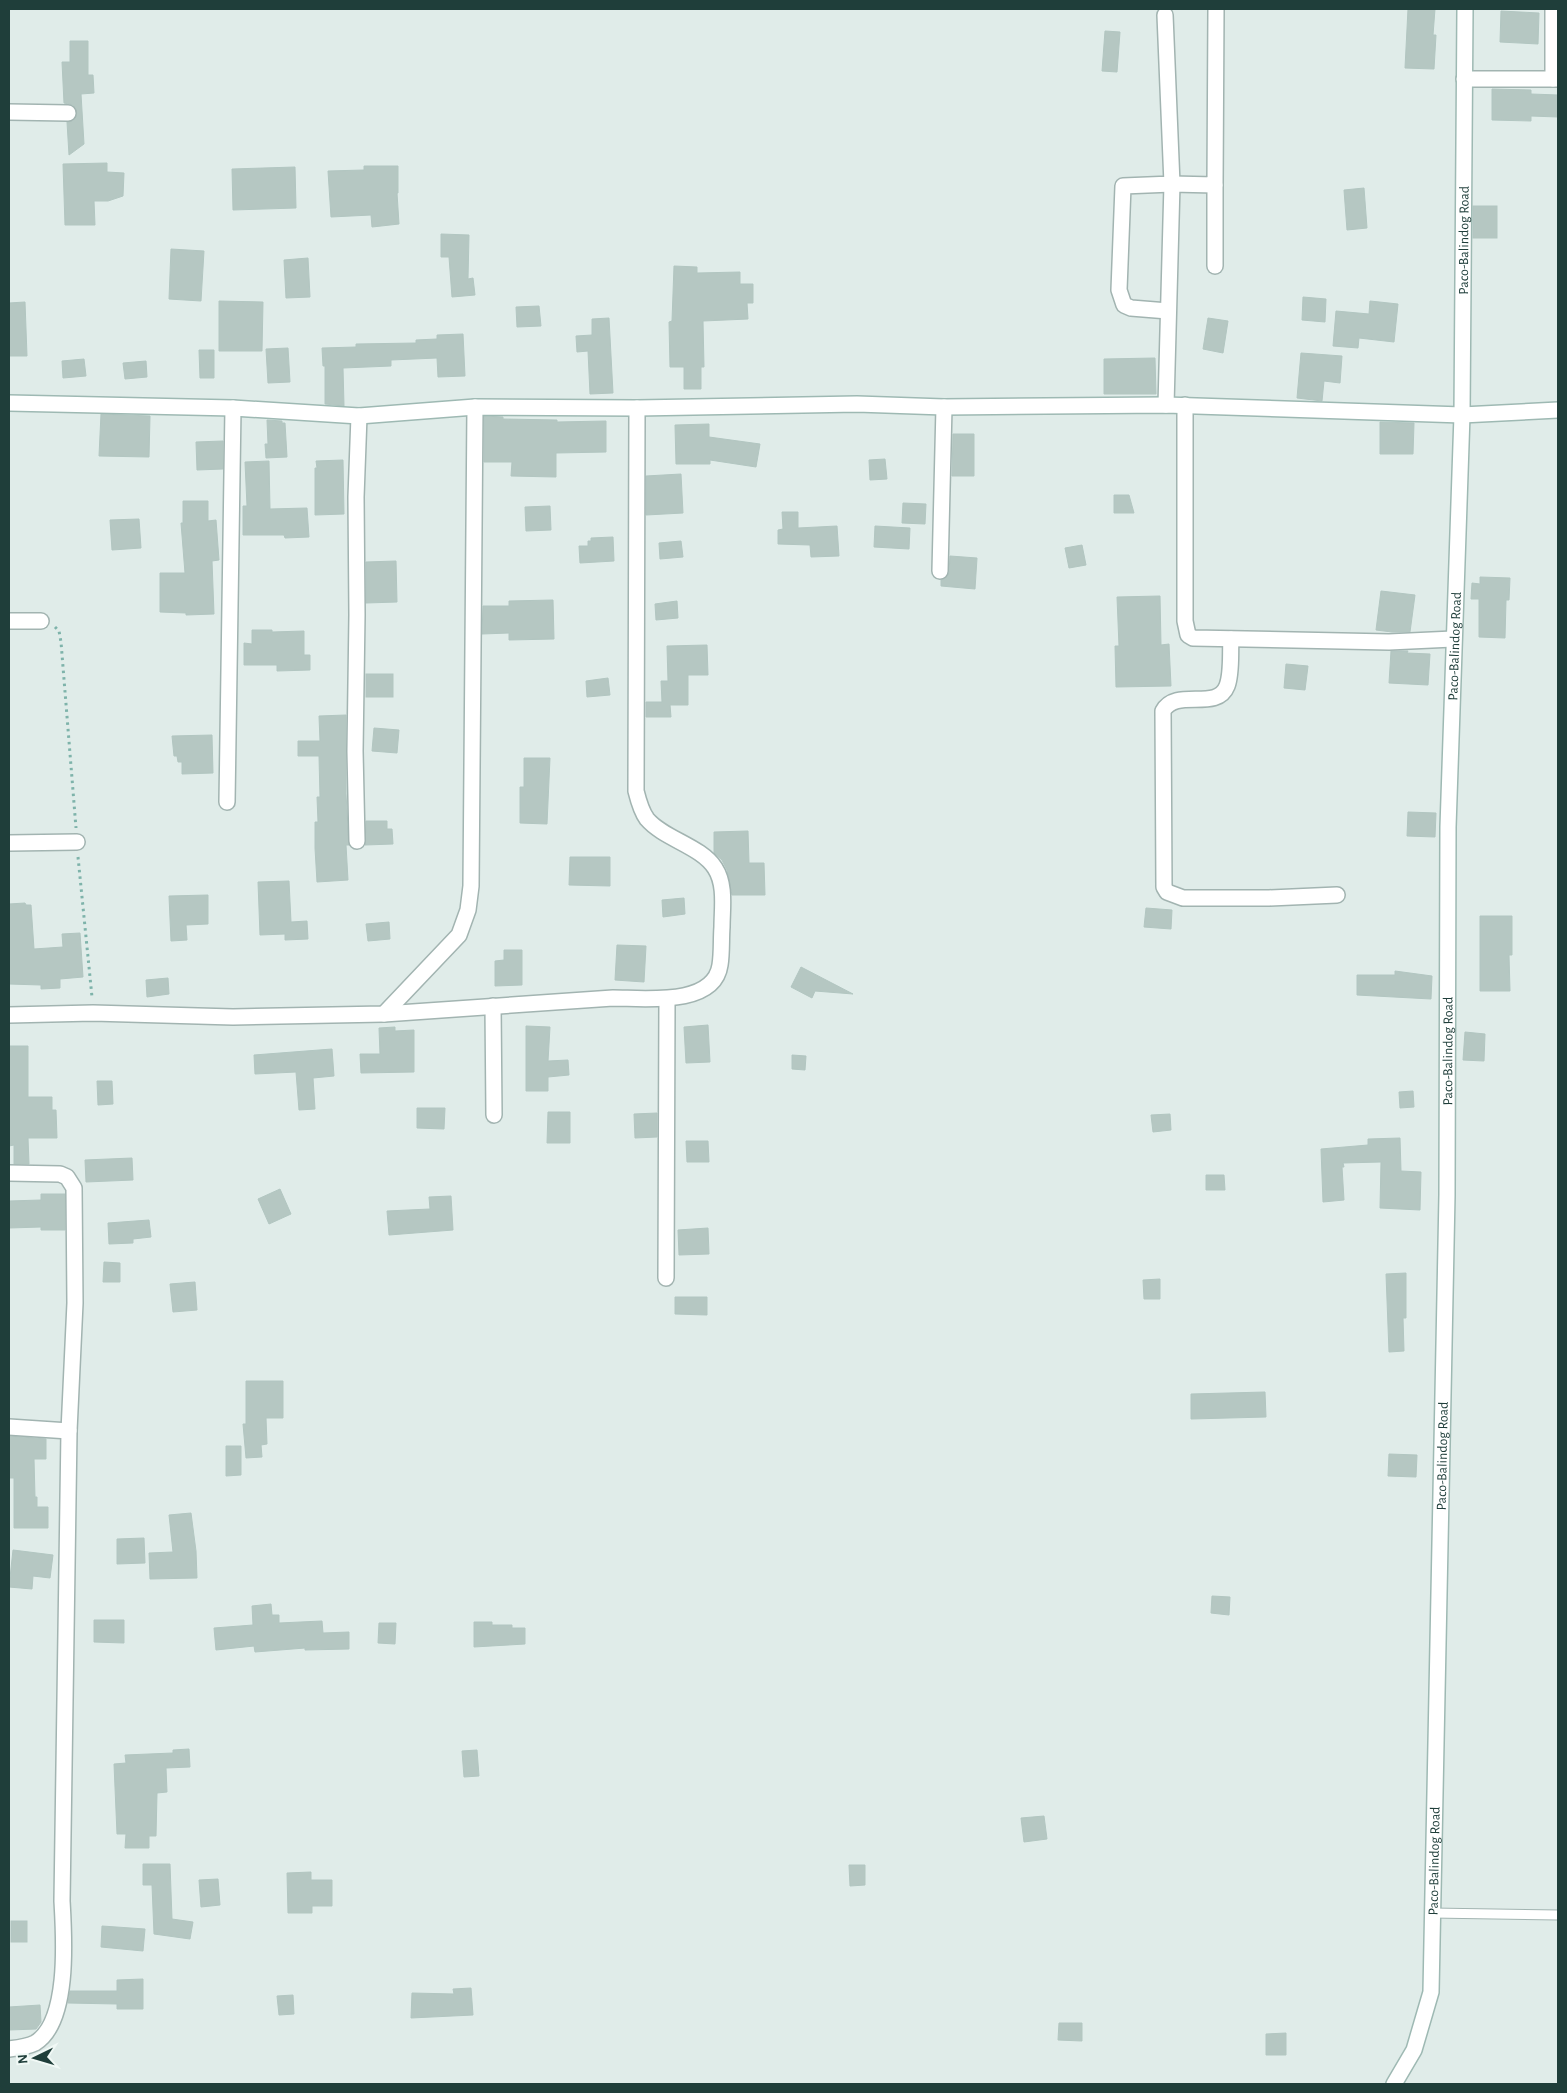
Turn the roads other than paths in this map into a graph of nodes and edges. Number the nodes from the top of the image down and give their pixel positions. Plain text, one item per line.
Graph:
1 (1216, 9) edge
2 (1465, 9) edge
3 (1553, 9) edge
4 (1165, 14) dead end
5 (1555, 79) edge
6 (1464, 80) junction
7 (9, 112) edge
8 (68, 113) dead end
9 (1172, 184) junction
10 (1215, 185) junction
11 (1215, 266) dead end
12 (1168, 311) junction
13 (9, 403) edge
14 (1166, 405) junction
15 (1185, 405) junction
16 (476, 407) junction
17 (944, 407) junction
18 (233, 408) junction
19 (637, 408) junction
20 (1558, 410) edge
21 (1462, 415) junction
22 (359, 416) junction
23 (940, 571) dead end
24 (41, 621) road end
25 (9, 622) edge
26 (1231, 639) junction
27 (1453, 639) junction
28 (228, 802) dead end
29 (357, 841) dead end
30 (77, 842) road end
31 (9, 843) edge
32 (1337, 895) dead end
33 (666, 1000) junction
34 (494, 1006) junction
35 (384, 1014) junction
36 (9, 1015) edge
37 (494, 1115) dead end
38 (9, 1173) edge
39 (666, 1278) dead end
40 (9, 1427) edge
41 (69, 1431) junction
42 (1432, 1913) junction
43 (1558, 1915) edge
44 (9, 2049) edge
45 (1394, 2084) edge

1 - 10 street
2 - 6 street, Paco-Balindog Road
3 - 5 street
4 - 9 street
5 - 6 street
6 - 21 street, Paco-Balindog Road
7 - 8 street
9 - 10 street
9 - 12 street
9 - 12 street
10 - 11 street
12 - 14 street
13 - 18 street
14 - 15 street
14 - 17 street
15 - 21 street
15 - 26 street
16 - 19 street
16 - 22 street
16 - 35 street
17 - 19 street
17 - 23 street
18 - 22 street
18 - 28 street
19 - 33 street
20 - 21 street
21 - 27 street, Paco-Balindog Road
22 - 29 street
24 - 25 street
26 - 27 street
26 - 32 street
27 - 42 street, Paco-Balindog Road
30 - 31 street
33 - 34 street
33 - 39 street
34 - 35 street
34 - 37 street
35 - 36 street
38 - 41 street
40 - 41 street
41 - 44 street
42 - 43 lane
42 - 45 street, Paco-Balindog Road

